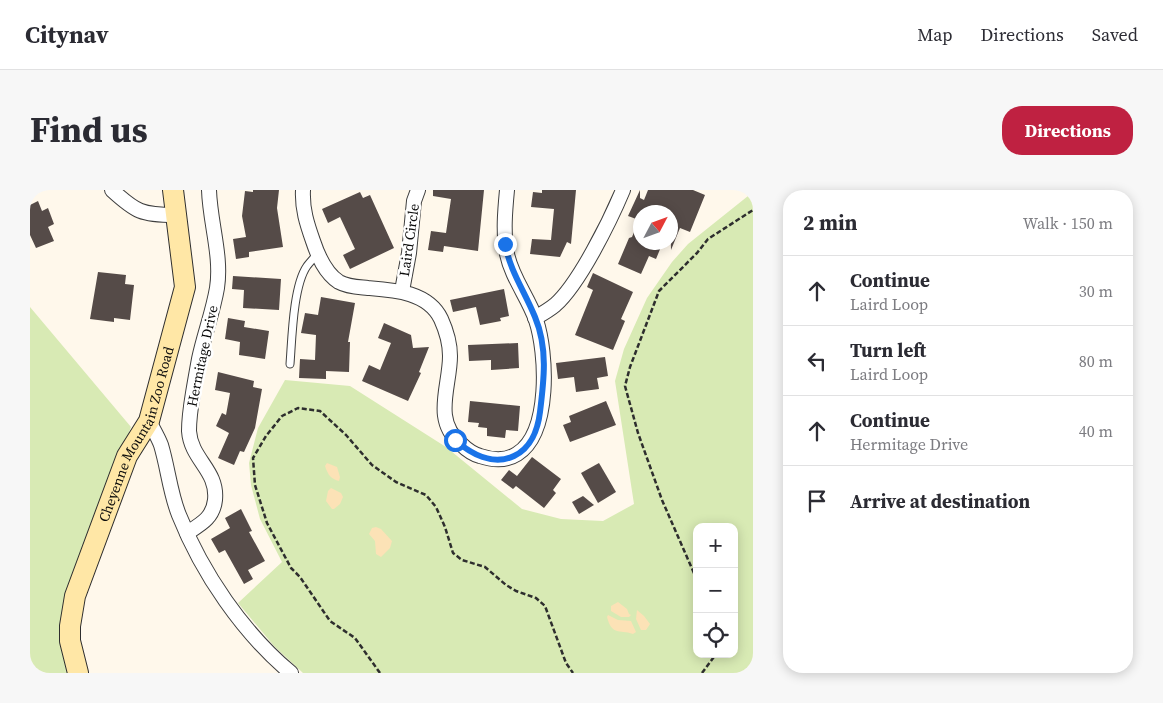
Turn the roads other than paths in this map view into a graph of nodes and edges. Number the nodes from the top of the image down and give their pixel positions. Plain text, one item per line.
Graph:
1 (112, 190) edge
2 (173, 190) edge
3 (209, 190) edge
4 (303, 190) edge
5 (418, 190) edge
6 (507, 190) edge
7 (623, 190) edge
8 (175, 214) junction
9 (317, 254) junction
10 (402, 291) junction
11 (535, 318) junction
12 (290, 364) dead end
13 (149, 421) junction
14 (187, 533) junction
15 (78, 673) edge
16 (291, 673) edge

1 - 8 street
2 - 8 street, Cheyenne Mountain Zoo Road
3 - 14 street, Hermitage Drive
4 - 9 street
5 - 10 street, Laird Circle
6 - 11 street
7 - 11 street
8 - 13 street, Cheyenne Mountain Zoo Road
9 - 10 street
9 - 12 lane
10 - 11 street
13 - 14 street
13 - 15 street, Cheyenne Mountain Zoo Road
14 - 16 street

